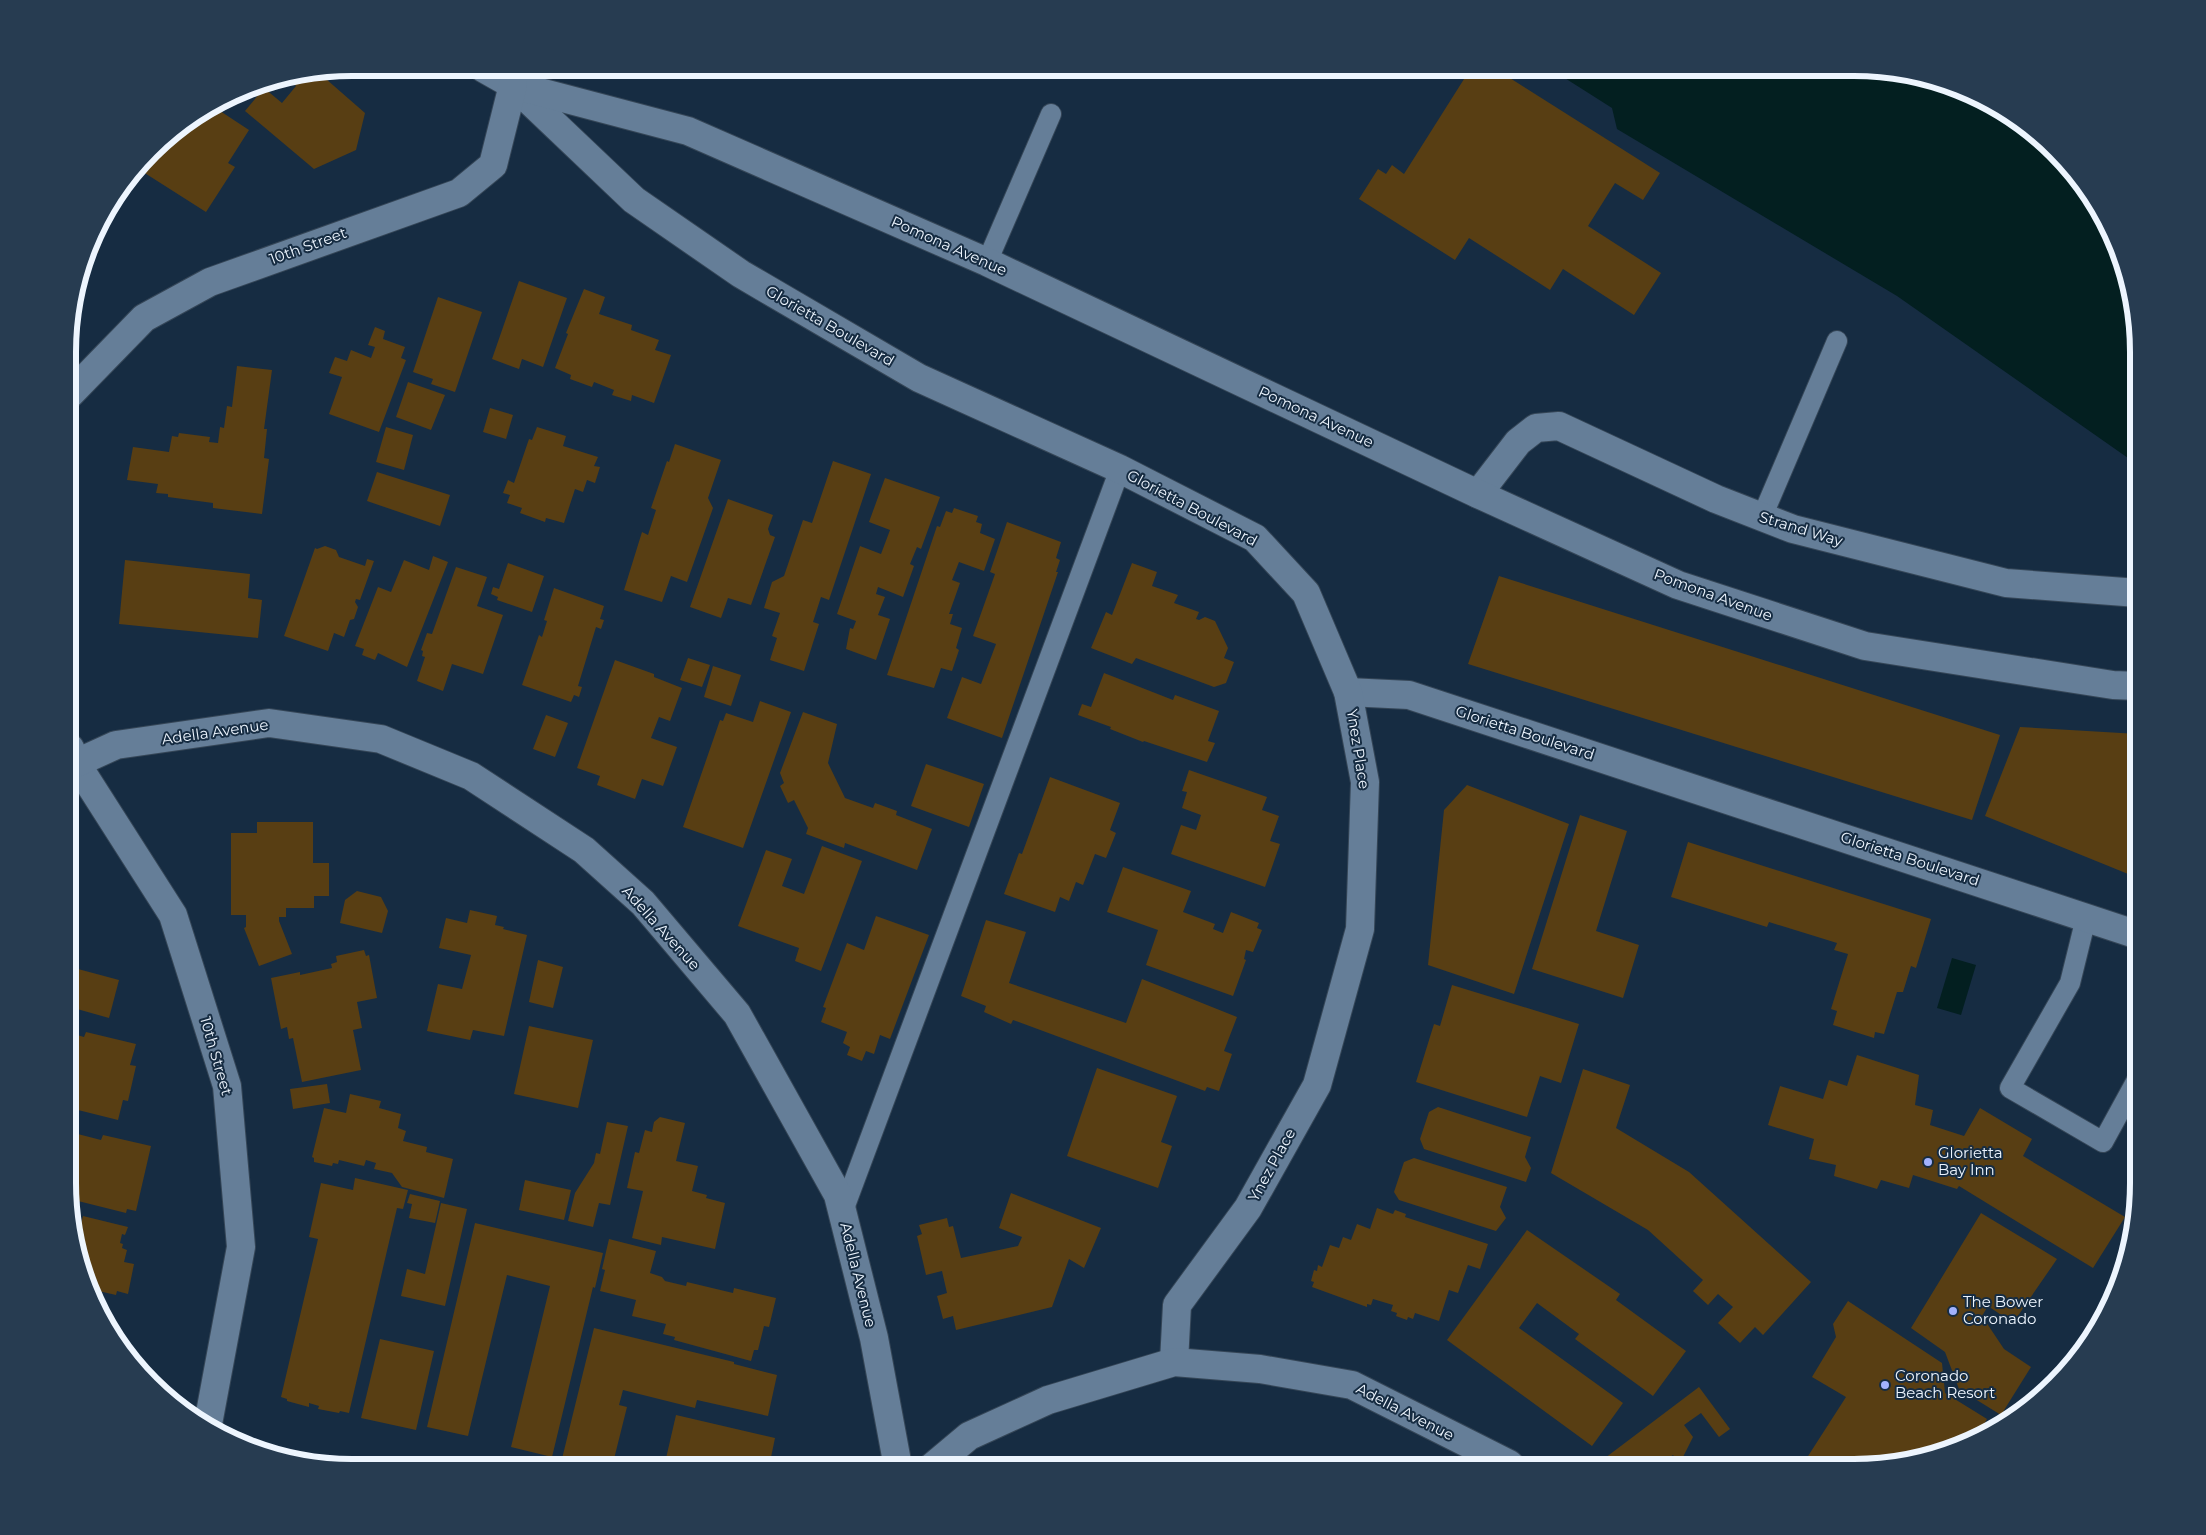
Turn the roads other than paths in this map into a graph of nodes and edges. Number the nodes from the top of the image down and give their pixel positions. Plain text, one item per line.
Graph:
1 (497, 76) edge
2 (513, 85) junction
3 (1051, 114) dead end
4 (987, 262) junction
5 (1837, 341) dead end
6 (76, 388) edge
7 (1120, 469) junction
8 (1478, 494) junction
9 (1762, 518) junction
10 (2130, 592) edge
11 (2130, 686) edge
12 (1348, 692) junction
13 (76, 758) edge
14 (76, 765) edge
15 (2086, 918) junction
16 (2130, 932) edge
17 (2130, 1092) edge
18 (843, 1211) junction
19 (1174, 1362) junction
20 (209, 1419) edge
21 (897, 1459) edge
22 (942, 1459) edge
23 (1495, 1459) edge

1 - 2 street, Glorietta Boulevard
2 - 4 street, Pomona Avenue
2 - 6 street, 10th Street
2 - 7 street, Glorietta Boulevard
3 - 4 lane
4 - 8 street, Pomona Avenue
5 - 9 lane
7 - 12 street, Glorietta Boulevard
7 - 18 lane
8 - 9 street, Strand Way
8 - 11 street, Pomona Avenue
9 - 10 street, Strand Way
12 - 15 street, Glorietta Boulevard
12 - 19 street, Ynez Place
13 - 18 street, Adella Avenue
14 - 20 street, 10th Street
15 - 16 street, Glorietta Boulevard
15 - 17 lane
18 - 21 street, Adella Avenue
19 - 22 street
19 - 23 street, Adella Avenue

